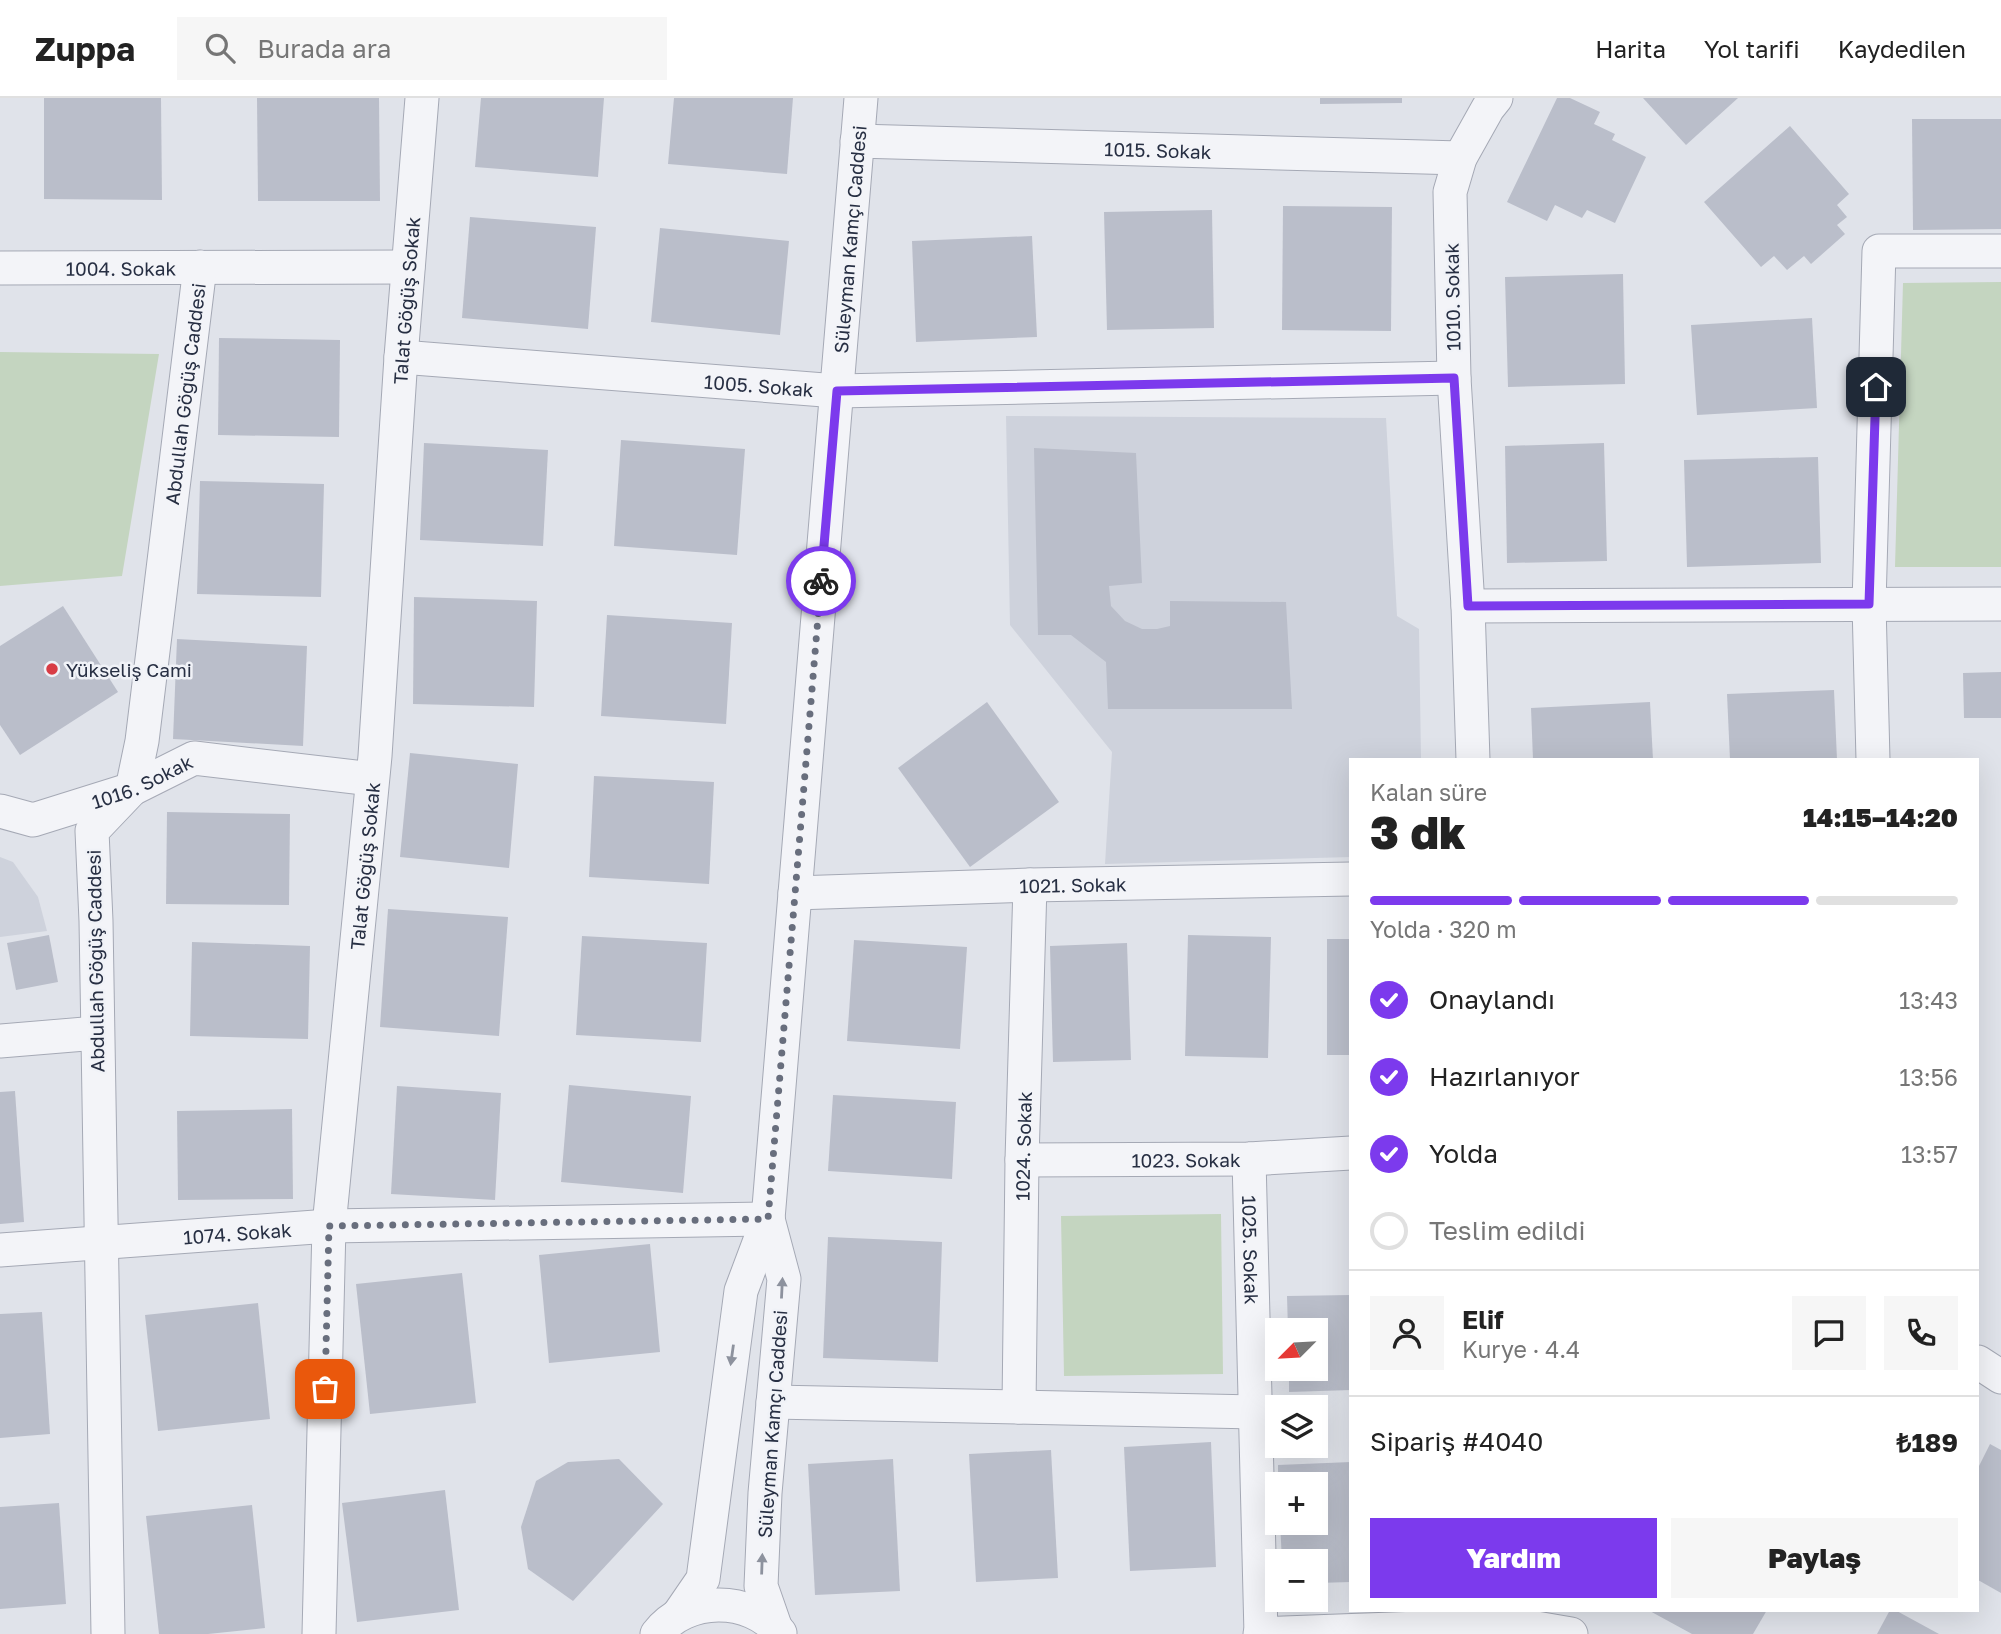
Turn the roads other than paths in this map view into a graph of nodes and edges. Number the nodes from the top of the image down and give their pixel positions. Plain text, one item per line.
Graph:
1 (422, 98) edge
2 (861, 98) edge
3 (1496, 98) edge
4 (858, 141) junction
5 (1460, 158) junction
6 (2001, 251) edge
7 (200, 267) junction
8 (408, 267) junction
9 (0, 268) edge
10 (401, 356) junction
11 (1454, 378) junction
12 (837, 391) junction
13 (1869, 604) junction
14 (2001, 604) edge
15 (1468, 606) junction
16 (1473, 758) edge
17 (1873, 758) edge
18 (372, 779) junction
19 (132, 789) junction
20 (0, 811) edge
21 (1349, 879) edge
22 (1030, 885) junction
23 (795, 893) junction
24 (97, 1033) junction
25 (0, 1041) edge
26 (1349, 1153) edge
27 (1250, 1159) junction
28 (1022, 1160) junction
29 (768, 1219) junction
30 (329, 1226) junction
31 (100, 1243) junction
32 (0, 1250) edge
33 (1979, 1363) edge
34 (2001, 1377) edge
35 (773, 1402) junction
36 (1019, 1407) junction
37 (1256, 1412) junction
38 (1501, 1618) edge
39 (661, 1627) edge
40 (778, 1632) edge
41 (108, 1634) edge
42 (320, 1634) edge
43 (1260, 1634) edge
44 (1571, 1634) edge

1 - 8 street, Talat Göğüş Sokak
2 - 4 street, Süleyman Kamçı Caddesi
3 - 5 street, 1010. Sokak
4 - 5 street, 1015. Sokak
4 - 12 street, Süleyman Kamçı Caddesi
5 - 11 street, 1010. Sokak
6 - 13 street
7 - 8 street, 1004. Sokak
7 - 9 street, 1004. Sokak
7 - 19 street, Abdullah Göğüş Caddesi
8 - 10 street, Talat Göğüş Sokak
10 - 12 street, 1005. Sokak
10 - 18 street, Talat Göğüş Sokak
11 - 12 street, 1005. Sokak
11 - 15 street, 1010. Sokak
12 - 23 street, Süleyman Kamçı Caddesi
13 - 14 street
13 - 15 street
13 - 17 street
15 - 16 street, 1010. Sokak
18 - 19 street, 1016. Sokak
18 - 30 street, Talat Göğüş Sokak
19 - 20 street, 1016. Sokak
19 - 24 street, Abdullah Göğüş Caddesi
21 - 22 street, 1021. Sokak
22 - 23 street, 1021. Sokak
22 - 28 street, 1024. Sokak
23 - 29 street, Süleyman Kamçı Caddesi
24 - 25 street
24 - 31 street, Abdullah Göğüş Caddesi
26 - 27 street, 1023. Sokak
27 - 28 street, 1023. Sokak
27 - 37 street, 1025. Sokak
28 - 36 street, 1024. Sokak
29 - 30 street, 1074. Sokak
35 -> 29 street, Süleyman Kamçı Caddesi
29 -> 39 street, Süleyman Kamçı Caddesi
30 - 31 street, 1074. Sokak
30 - 42 street, Talat Göğüş Sokak
31 - 32 street, 1074. Sokak
31 - 41 street, Abdullah Göğüş Caddesi
33 - 34 street
35 - 36 street
40 -> 35 street, Süleyman Kamçı Caddesi
36 - 37 street
37 - 43 street, 1025. Sokak
38 - 43 street
38 - 44 street
39 - 40 street

